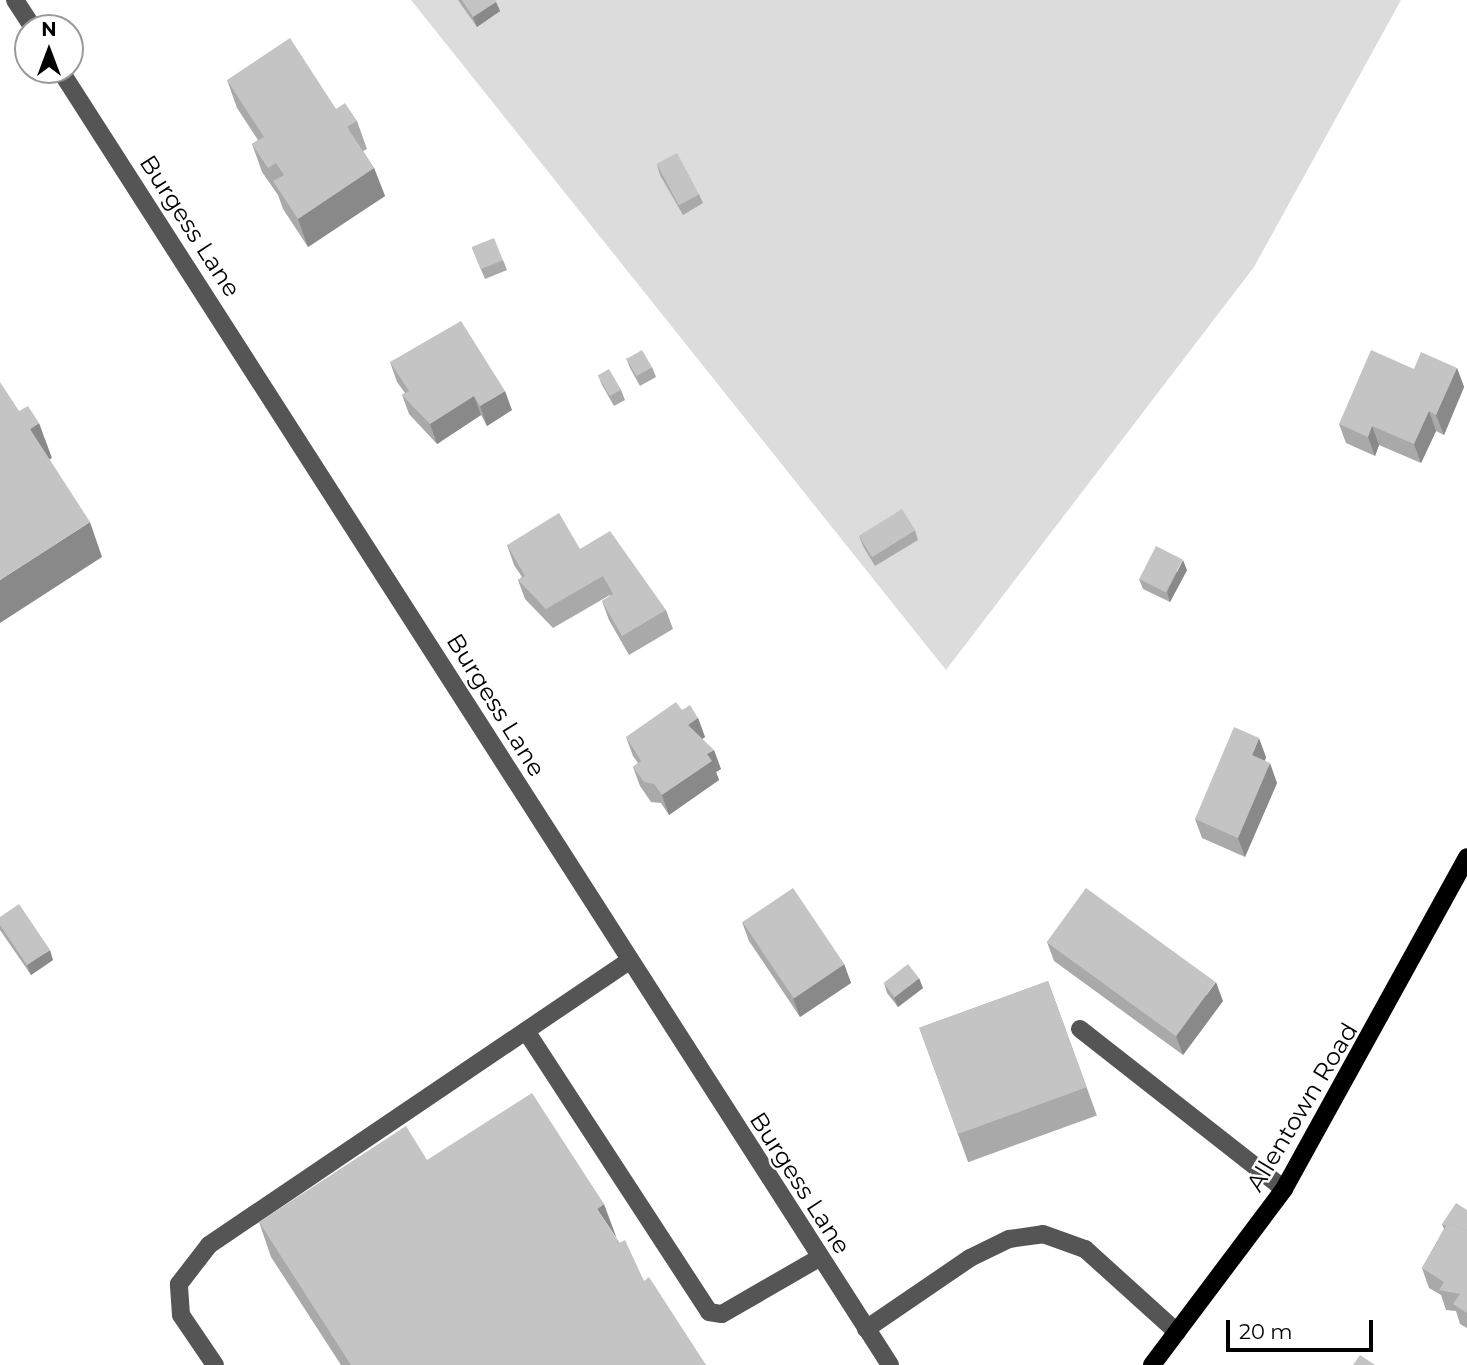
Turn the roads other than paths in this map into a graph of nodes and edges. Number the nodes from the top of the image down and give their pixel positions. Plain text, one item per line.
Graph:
1 (70, 84) edge
2 (1467, 857) edge
3 (629, 961) junction
4 (1080, 1029) dead end
5 (526, 1031) junction
6 (1284, 1189) junction
7 (819, 1258) junction
8 (866, 1329) junction
9 (1178, 1332) junction
10 (215, 1365) edge
11 (890, 1365) edge
12 (1152, 1365) edge

1 - 3 street, Burgess Lane
2 - 6 main road, Allentown Road
3 - 5 street
3 - 7 street, Burgess Lane
4 - 6 street
5 - 7 street
5 - 10 street
6 - 9 main road, Allentown Road
7 - 8 street, Burgess Lane
8 - 9 street
8 - 11 street, Burgess Lane
9 - 12 main road, Allentown Road

